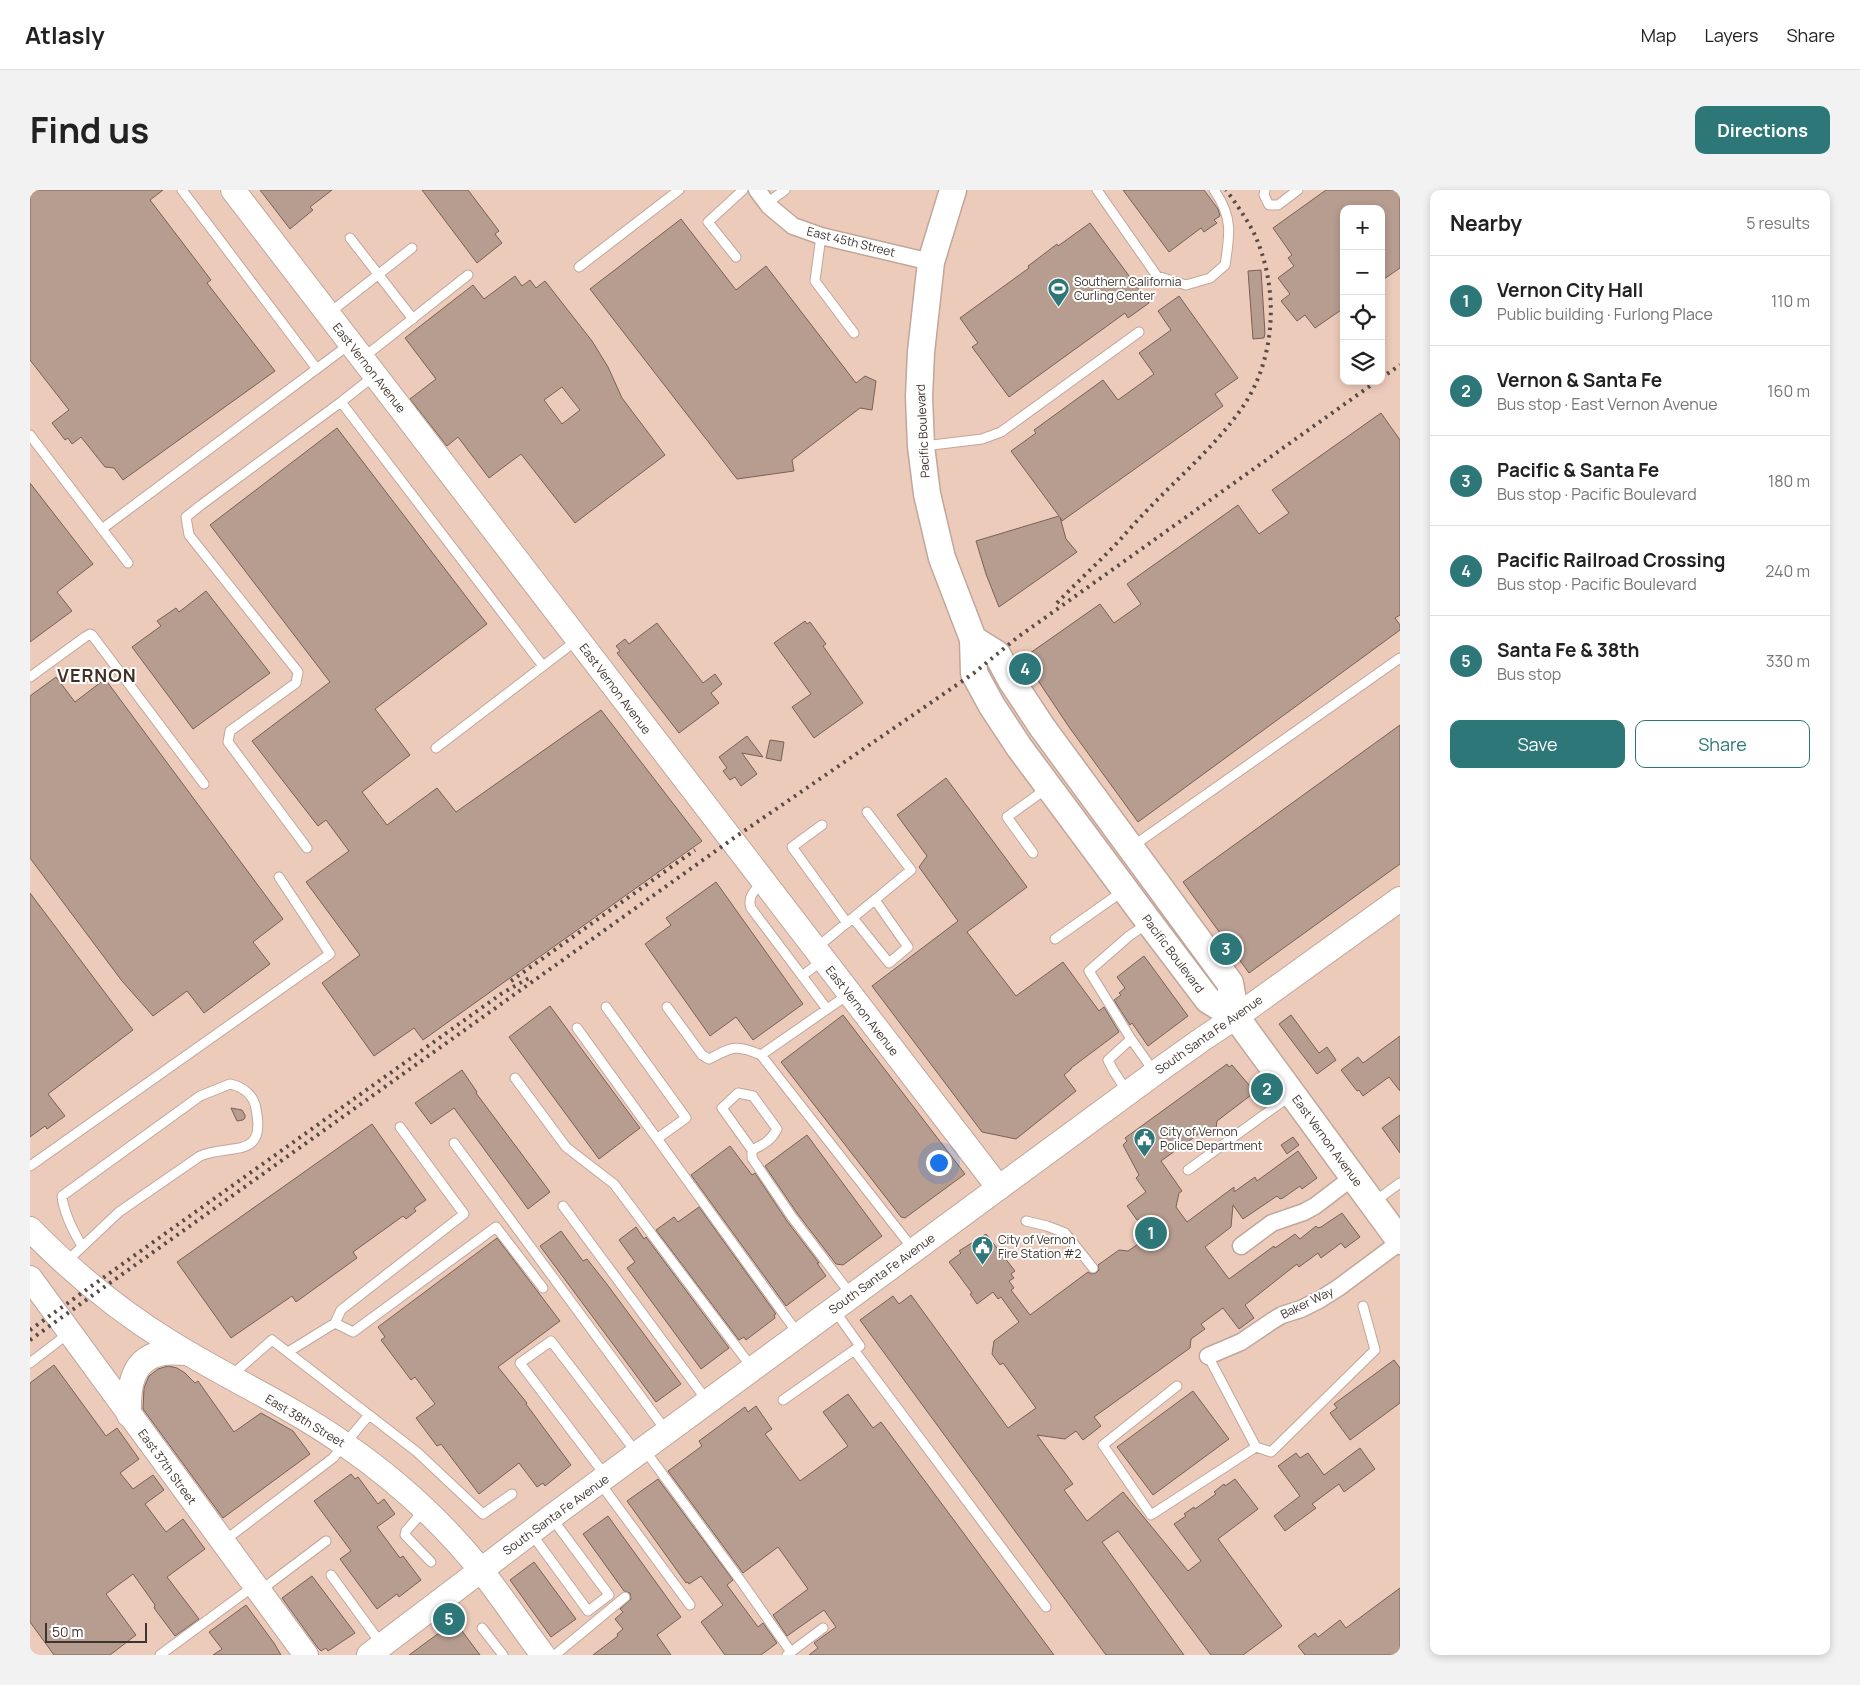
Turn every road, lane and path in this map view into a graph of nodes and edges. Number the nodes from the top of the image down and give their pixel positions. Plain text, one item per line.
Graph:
1 (182, 190) edge
2 (233, 190) edge
3 (679, 190) edge
4 (744, 190) edge
5 (786, 190) edge
6 (953, 190) edge
7 (1097, 190) edge
8 (1214, 190) edge
9 (1265, 190) edge
10 (1298, 190) edge
11 (762, 196) edge
12 (821, 236) junction
13 (350, 238) dead end
14 (412, 248) dead end
15 (736, 257) dead end
16 (931, 262) junction
17 (579, 267) dead end
18 (379, 275) junction
19 (468, 275) dead end
20 (328, 315) junction
21 (413, 318) junction
22 (1139, 332) dead end
23 (854, 333) dead end
24 (362, 360) junction
25 (317, 369) junction
26 (341, 402) junction
27 (30, 435) edge
28 (921, 446) junction
29 (102, 530) junction
30 (128, 563) dead end
31 (577, 639) junction
32 (973, 639) junction
33 (1400, 658) edge
34 (543, 666) junction
35 (30, 677) edge
36 (436, 748) dead end
37 (204, 784) dead end
38 (1048, 787) junction
39 (867, 812) dead end
40 (822, 825) dead end
41 (1130, 847) junction
42 (307, 848) dead end
43 (1033, 853) dead end
44 (279, 878) dead end
45 (763, 882) junction
46 (1125, 890) junction
47 (1400, 899) edge
48 (874, 900) junction
49 (850, 920) junction
50 (1139, 929) junction
51 (1055, 939) dead end
52 (819, 955) junction
53 (802, 976) junction
54 (849, 994) junction
55 (606, 1007) dead end
56 (667, 1007) dead end
57 (827, 1009) junction
58 (1236, 1018) junction
59 (577, 1028) dead end
60 (1131, 1039) junction
61 (760, 1055) junction
62 (1155, 1073) junction
63 (515, 1078) dead end
64 (1128, 1093) junction
65 (1292, 1094) junction
66 (400, 1127) dead end
67 (658, 1138) junction
68 (454, 1143) dead end
69 (752, 1150) junction
70 (30, 1166) edge
71 (1188, 1170) dead end
72 (1353, 1177) junction
73 (1400, 1183) edge
74 (999, 1188) junction
75 (1372, 1203) junction
76 (563, 1206) dead end
77 (1026, 1221) dead end
78 (30, 1229) edge
79 (1400, 1242) edge
80 (1241, 1246) dead end
81 (914, 1250) junction
82 (74, 1254) junction
83 (1094, 1268) dead end
84 (30, 1278) edge
85 (542, 1288) dead end
86 (843, 1303) junction
87 (1363, 1306) dead end
88 (335, 1323) junction
89 (70, 1333) junction
90 (799, 1335) junction
91 (854, 1350) junction
92 (288, 1352) junction
93 (188, 1353) junction
94 (1208, 1356) joint
95 (30, 1363) edge
96 (753, 1369) junction
97 (230, 1376) junction
98 (1178, 1386) dead end
99 (783, 1400) dead end
100 (708, 1402) junction
101 (129, 1415) junction
102 (369, 1416) junction
103 (667, 1432) junction
104 (346, 1444) junction
105 (1256, 1447) junction
106 (641, 1452) junction
107 (603, 1480) junction
108 (512, 1494) dead end
109 (424, 1510) junction
110 (551, 1517) junction
111 (531, 1532) junction
112 (326, 1541) dead end
113 (223, 1542) junction
114 (431, 1562) dead end
115 (481, 1570) junction
116 (331, 1575) dead end
117 (257, 1589) junction
118 (625, 1597) dead end
119 (690, 1605) dead end
120 (1046, 1606) dead end
121 (588, 1611) junction
122 (482, 1628) dead end
123 (823, 1628) dead end
124 (584, 1631) junction
125 (375, 1650) edge
126 (789, 1654) edge
127 (160, 1655) edge
128 (306, 1655) edge
129 (503, 1655) edge
130 (543, 1655) edge
131 (555, 1655) edge

1 - 25 lane
2 - 20 main road, East Vernon Avenue
3 - 17 lane
4 - 15 lane
5 - 11 lane
6 - 16 main road, Pacific Boulevard
7 - 8 lane
9 - 10 lane
11 - 12 street, East 45th Street
12 - 16 street, East 45th Street
12 - 23 lane
13 - 18 lane
14 - 18 lane
16 - 28 main road, Pacific Boulevard
18 - 20 lane
18 - 21 lane
19 - 21 lane
20 - 24 main road, East Vernon Avenue
21 - 24 lane
22 - 28 lane
24 - 25 lane
24 - 26 lane
24 - 31 main road, East Vernon Avenue
25 - 29 lane
26 - 34 lane
26 - 42 lane
27 - 29 lane
28 - 32 main road, Pacific Boulevard
29 - 30 lane
31 - 34 lane
31 - 45 main road, East Vernon Avenue
32 - 38 main road, Pacific Boulevard
32 - 41 main road
33 - 41 lane
34 - 36 lane
35 - 37 lane
38 - 43 lane
38 - 46 main road, Pacific Boulevard
39 - 48 lane
40 - 49 lane
41 - 58 main road
44 - 70 lane
45 - 52 main road, East Vernon Avenue
45 - 53 lane
46 - 50 main road, Pacific Boulevard
46 - 51 lane
47 - 58 main road, South Santa Fe Avenue
48 - 49 lane
48 - 49 lane
49 - 52 lane
50 - 58 main road, Pacific Boulevard
50 - 60 lane
52 - 53 lane
52 - 54 main road, East Vernon Avenue
53 - 57 lane
54 - 57 lane
54 - 74 main road, East Vernon Avenue
55 - 67 lane
56 - 61 lane
57 - 61 lane
58 - 62 main road, South Santa Fe Avenue
58 - 65 main road, East Vernon Avenue
59 - 67 lane
60 - 62 lane
60 - 64 lane
61 - 81 lane
62 - 64 main road, South Santa Fe Avenue
63 - 96 lane
64 - 74 main road, South Santa Fe Avenue
65 - 71 lane
65 - 72 main road, East Vernon Avenue
66 - 88 lane
67 - 90 lane
68 - 103 lane
69 - 69 lane
69 - 86 lane
72 - 75 main road, East Vernon Avenue
72 - 80 street
73 - 75 lane
74 - 81 main road, South Santa Fe Avenue
75 - 79 main road, East Vernon Avenue
76 - 100 lane
77 - 83 lane
78 - 82 main road, East 38th Street
79 - 94 street, Baker Way
81 - 86 main road, South Santa Fe Avenue
82 - 82 lane
82 - 93 main road, East 38th Street
84 - 89 main road, East 37th Street
85 - 88 lane
86 - 90 main road, South Santa Fe Avenue
86 - 91 lane
87 - 105 lane
88 - 92 lane
89 - 95 lane
89 - 101 main road, East 37th Street
90 - 96 main road, South Santa Fe Avenue
91 - 99 lane
91 - 120 lane
92 - 97 lane
92 - 102 lane
93 - 97 main road, East 38th Street
93 - 101 main road
94 - 105 lane
96 - 100 main road, South Santa Fe Avenue
97 - 104 main road, East 38th Street
98 - 105 lane
100 - 103 main road, South Santa Fe Avenue
101 - 113 main road, East 37th Street
102 - 104 lane
102 - 108 lane
103 - 106 main road, South Santa Fe Avenue
104 - 109 main road, East 38th Street
104 - 113 lane
106 - 107 main road, South Santa Fe Avenue
106 - 107 lane
106 - 126 lane
107 - 110 main road, South Santa Fe Avenue
107 - 119 lane
109 - 114 lane
109 - 115 main road, East 38th Street
110 - 111 main road, South Santa Fe Avenue
110 - 121 lane
111 - 115 main road, South Santa Fe Avenue
111 - 121 lane
112 - 117 lane
113 - 117 main road, East 37th Street
115 - 125 main road, South Santa Fe Avenue
115 - 130 main road, East 38th Street
116 - 125 lane
117 - 127 lane
117 - 128 main road, East 37th Street
118 - 124 lane
121 - 124 lane
122 - 129 lane
123 - 126 lane
124 - 131 lane

